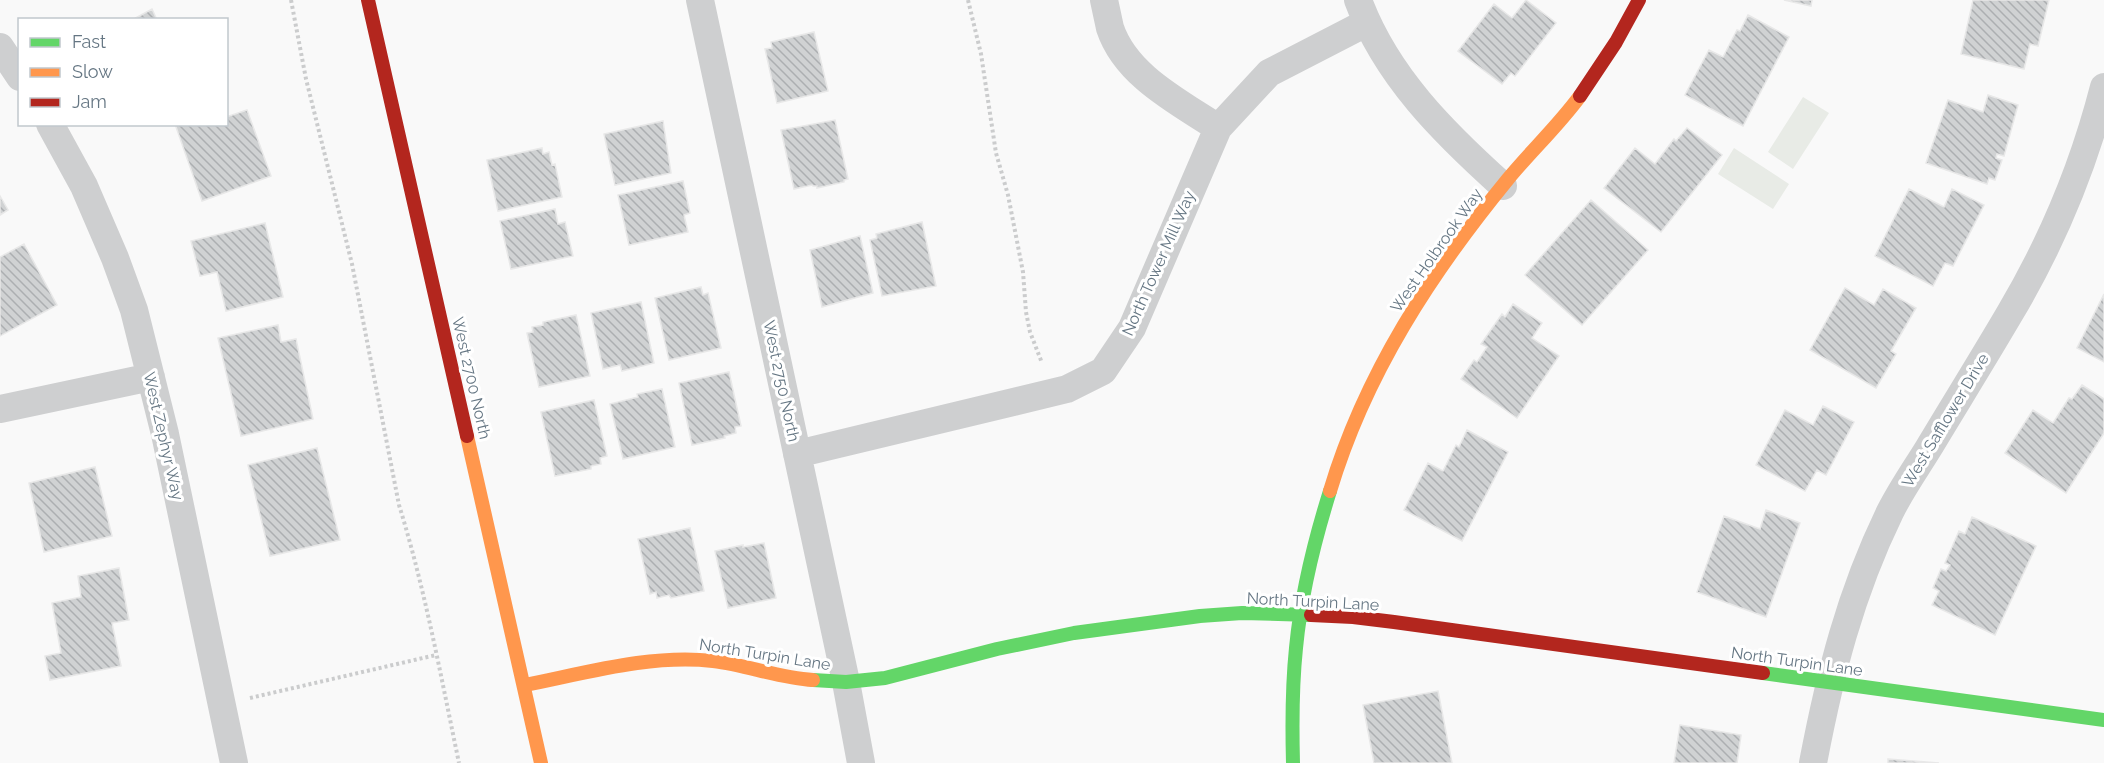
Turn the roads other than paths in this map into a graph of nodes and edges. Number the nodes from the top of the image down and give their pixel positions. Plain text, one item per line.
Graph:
1 (368, 0) edge
2 (700, 0) edge
3 (1104, 0) edge
4 (1639, 0) edge
5 (1362, 11) edge
6 (0, 47) edge
7 (18, 74) edge
8 (2104, 87) edge
9 (51, 126) edge
10 (1218, 128) junction
11 (1503, 186) junction
12 (151, 377) junction
13 (0, 409) edge
14 (797, 454) junction
15 (1299, 615) junction
16 (846, 682) junction
17 (1829, 683) junction
18 (525, 686) junction
19 (2104, 720) edge
20 (234, 763) edge
21 (542, 763) edge
22 (861, 763) edge
23 (1293, 763) edge
24 (1813, 763) edge

1 - 18 street, West 2700 North
2 - 14 street, West 2750 North
3 - 10 street
4 - 11 street, West Holbrook Way
5 - 10 street, North Tower Mill Way
5 - 11 street
6 - 7 street
8 - 17 street, West Safflower Drive
9 - 12 street, West Zephyr Way
10 - 14 street, North Tower Mill Way
11 - 15 street, West Holbrook Way
12 - 13 street
12 - 20 street, West Zephyr Way
14 - 16 street, West 2750 North
15 - 16 street, North Turpin Lane
15 - 17 street, North Turpin Lane
15 - 23 street, West Holbrook Way
16 - 18 street, North Turpin Lane
16 - 22 street, West 2750 North
17 - 19 street, North Turpin Lane
17 - 24 street, West Safflower Drive
18 - 21 street, West 2700 North

